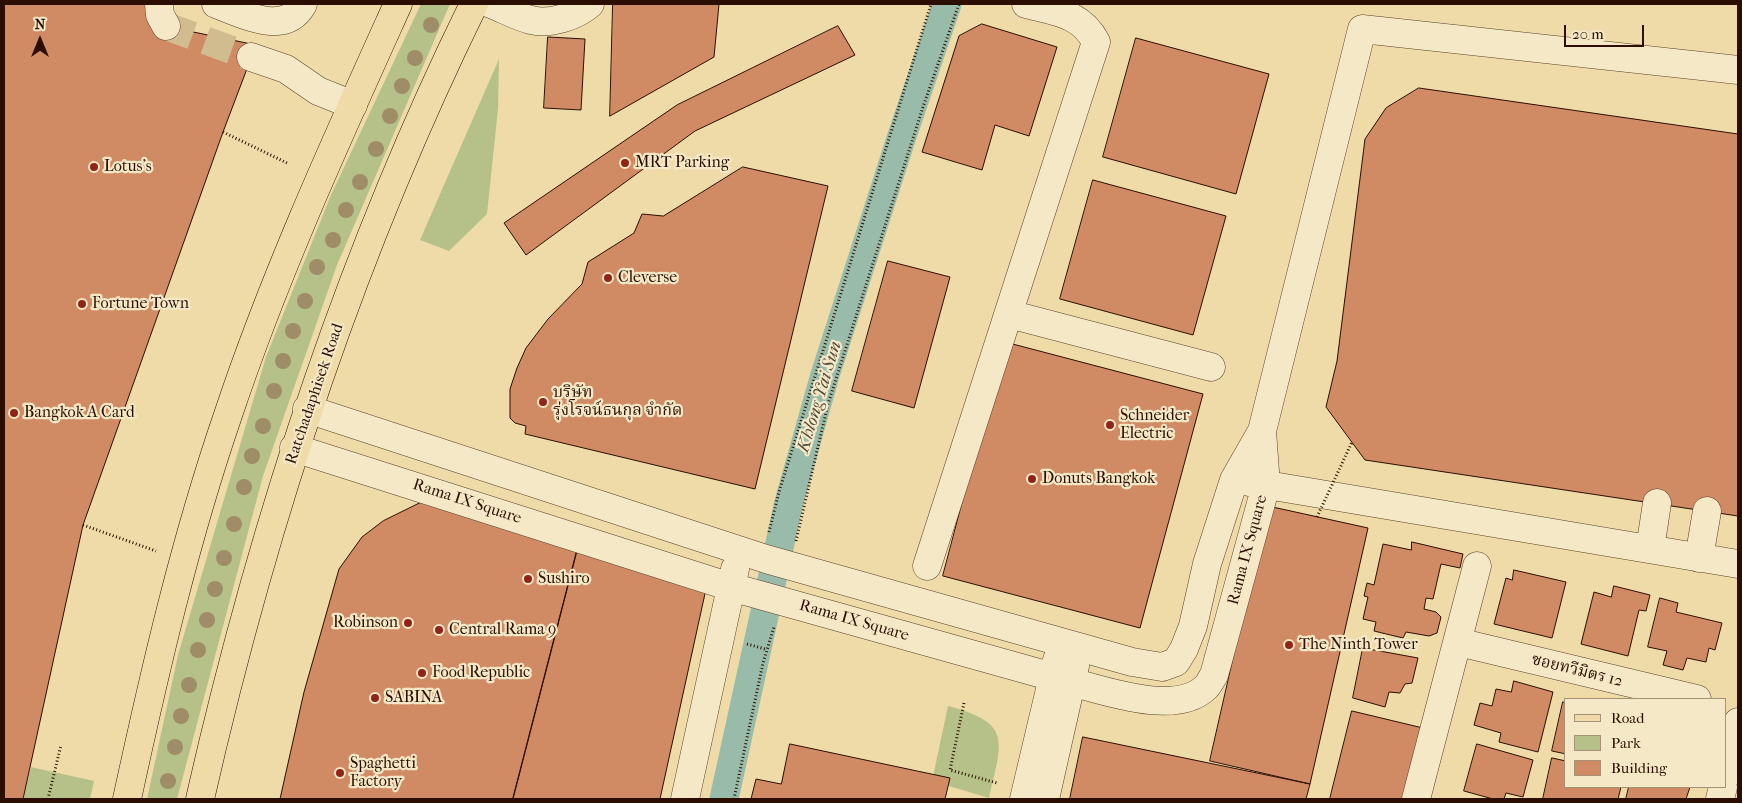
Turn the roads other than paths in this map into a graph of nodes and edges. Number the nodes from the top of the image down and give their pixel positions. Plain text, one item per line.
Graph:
1 (216, 4) edge
2 (303, 4) edge
3 (398, 4) edge
4 (474, 4) edge
5 (491, 4) edge
6 (590, 4) edge
7 (1026, 4) edge
8 (251, 57) tunnel mouth
9 (1738, 70) edge
10 (353, 105) junction
11 (1009, 314) junction
12 (1211, 367) dead end
13 (307, 409) junction
14 (1262, 432) junction
15 (294, 448) junction
16 (438, 452) junction
17 (1234, 480) junction
18 (1266, 485) junction
19 (425, 489) junction
20 (1657, 503) dead end
21 (1707, 511) dead end
22 (1650, 549) junction
23 (740, 550) junction
24 (1699, 558) junction
25 (1738, 564) edge
26 (927, 566) dead end
27 (1477, 566) dead end
28 (762, 595) junction
29 (1458, 642) junction
30 (1070, 644) junction
31 (1062, 680) junction
32 (1693, 698) edge
33 (1738, 722) edge
34 (1727, 771) edge
35 (127, 799) edge
36 (200, 799) edge
37 (685, 799) edge
38 (1024, 799) edge
39 (1045, 799) edge
40 (1416, 799) edge

1 - 2 street
3 - 10 main road
4 - 13 main road, Ratchadaphisek Road
5 - 6 street
7 - 11 street
8 - 10 street
9 - 14 street
10 - 35 main road
11 - 12 street
11 - 26 street
13 - 15 main road, Ratchadaphisek Road
13 - 16 street, Rama IX Square
14 - 17 street, Rama IX Square
14 - 18 street, Rama IX Square
15 - 19 street, Rama IX Square
15 - 36 main road, Ratchadaphisek Road
16 - 19 street
16 - 23 street, Rama IX Square
17 - 18 street
17 - 30 street, Rama IX Square
18 - 22 street
18 - 31 street, Rama IX Square
19 - 28 street, Rama IX Square
20 - 22 street
21 - 24 street
22 - 24 street
23 - 28 street
23 - 30 street, Rama IX Square
24 - 25 street
27 - 29 street
28 - 31 street, Rama IX Square
28 - 37 street
29 - 32 street, ซอยทวีมิตร 12
29 - 40 street
30 - 31 street
31 - 38 street
31 - 39 street
33 - 34 street

